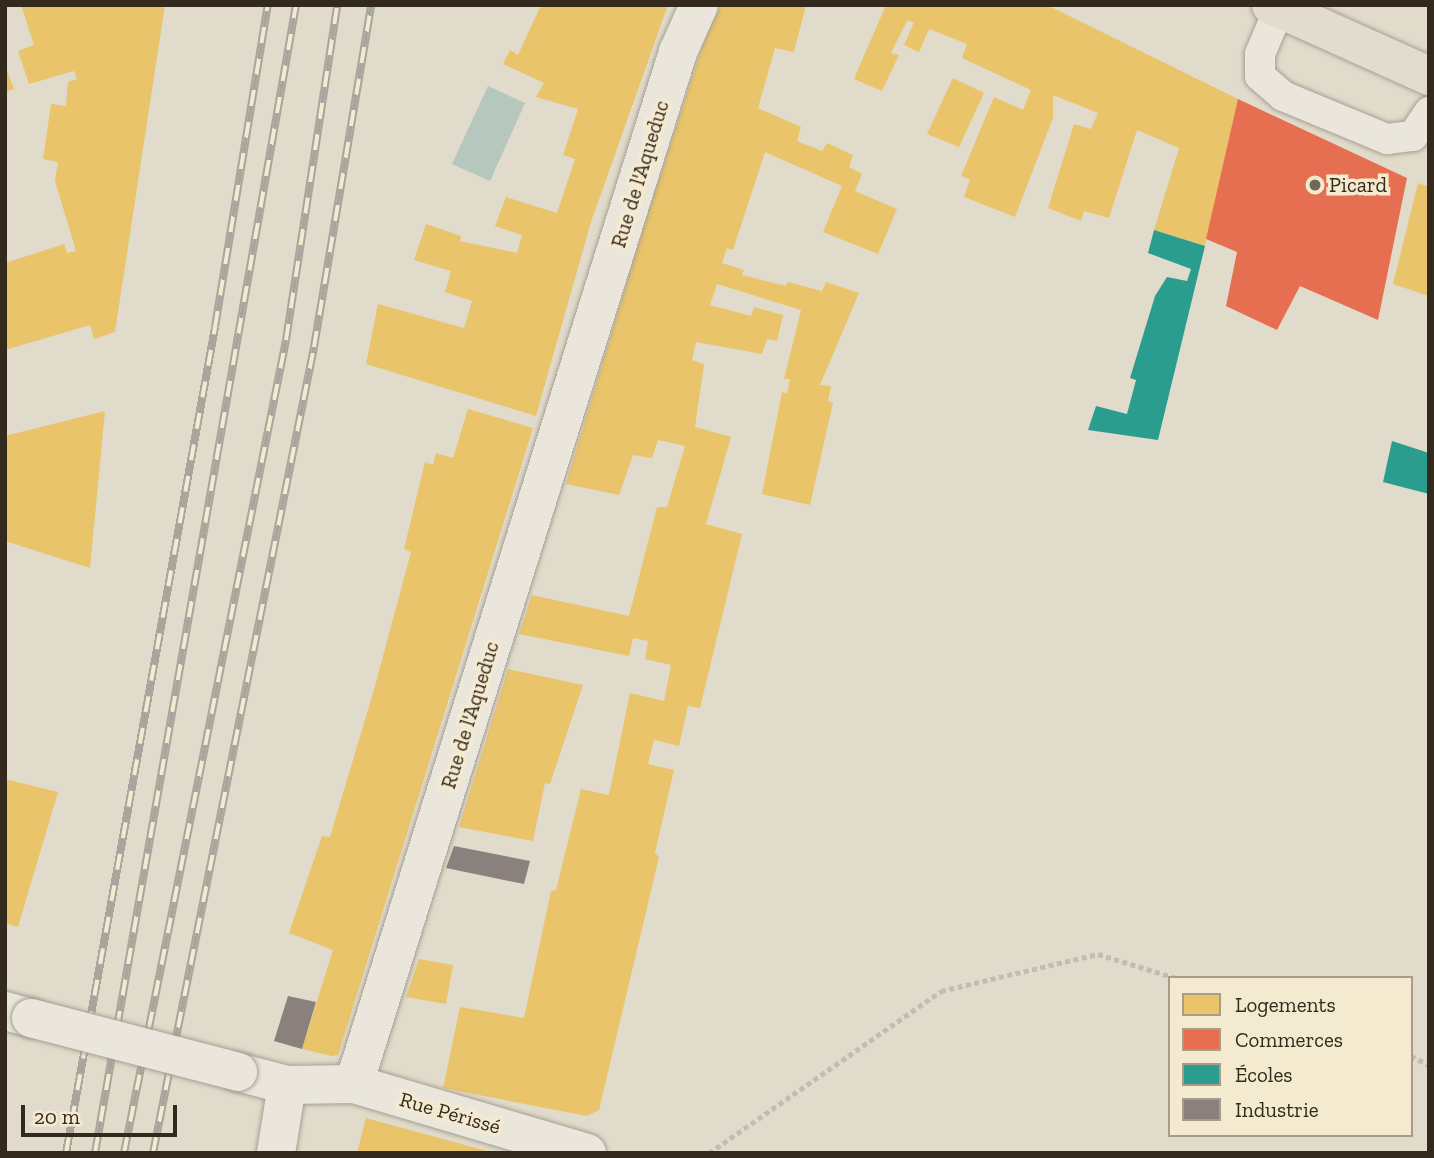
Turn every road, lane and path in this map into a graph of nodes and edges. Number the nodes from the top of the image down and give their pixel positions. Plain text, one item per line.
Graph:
1 (699, 5) edge
2 (1275, 7) edge
3 (1429, 76) edge
4 (1429, 112) edge
5 (1170, 976) edge
6 (18, 1015) edge
7 (1413, 1057) edge
8 (1429, 1065) edge
9 (354, 1084) junction
10 (287, 1085) junction
11 (276, 1153) edge
12 (587, 1153) edge
13 (709, 1153) edge

1 - 9 street, Rue de l'Aqueduc
2 - 3 main road
2 - 4 lane
5 - 13 path
6 - 10 street, bridge
7 - 8 path
9 - 10 street
9 - 12 street, Rue Périssé
10 - 11 street

